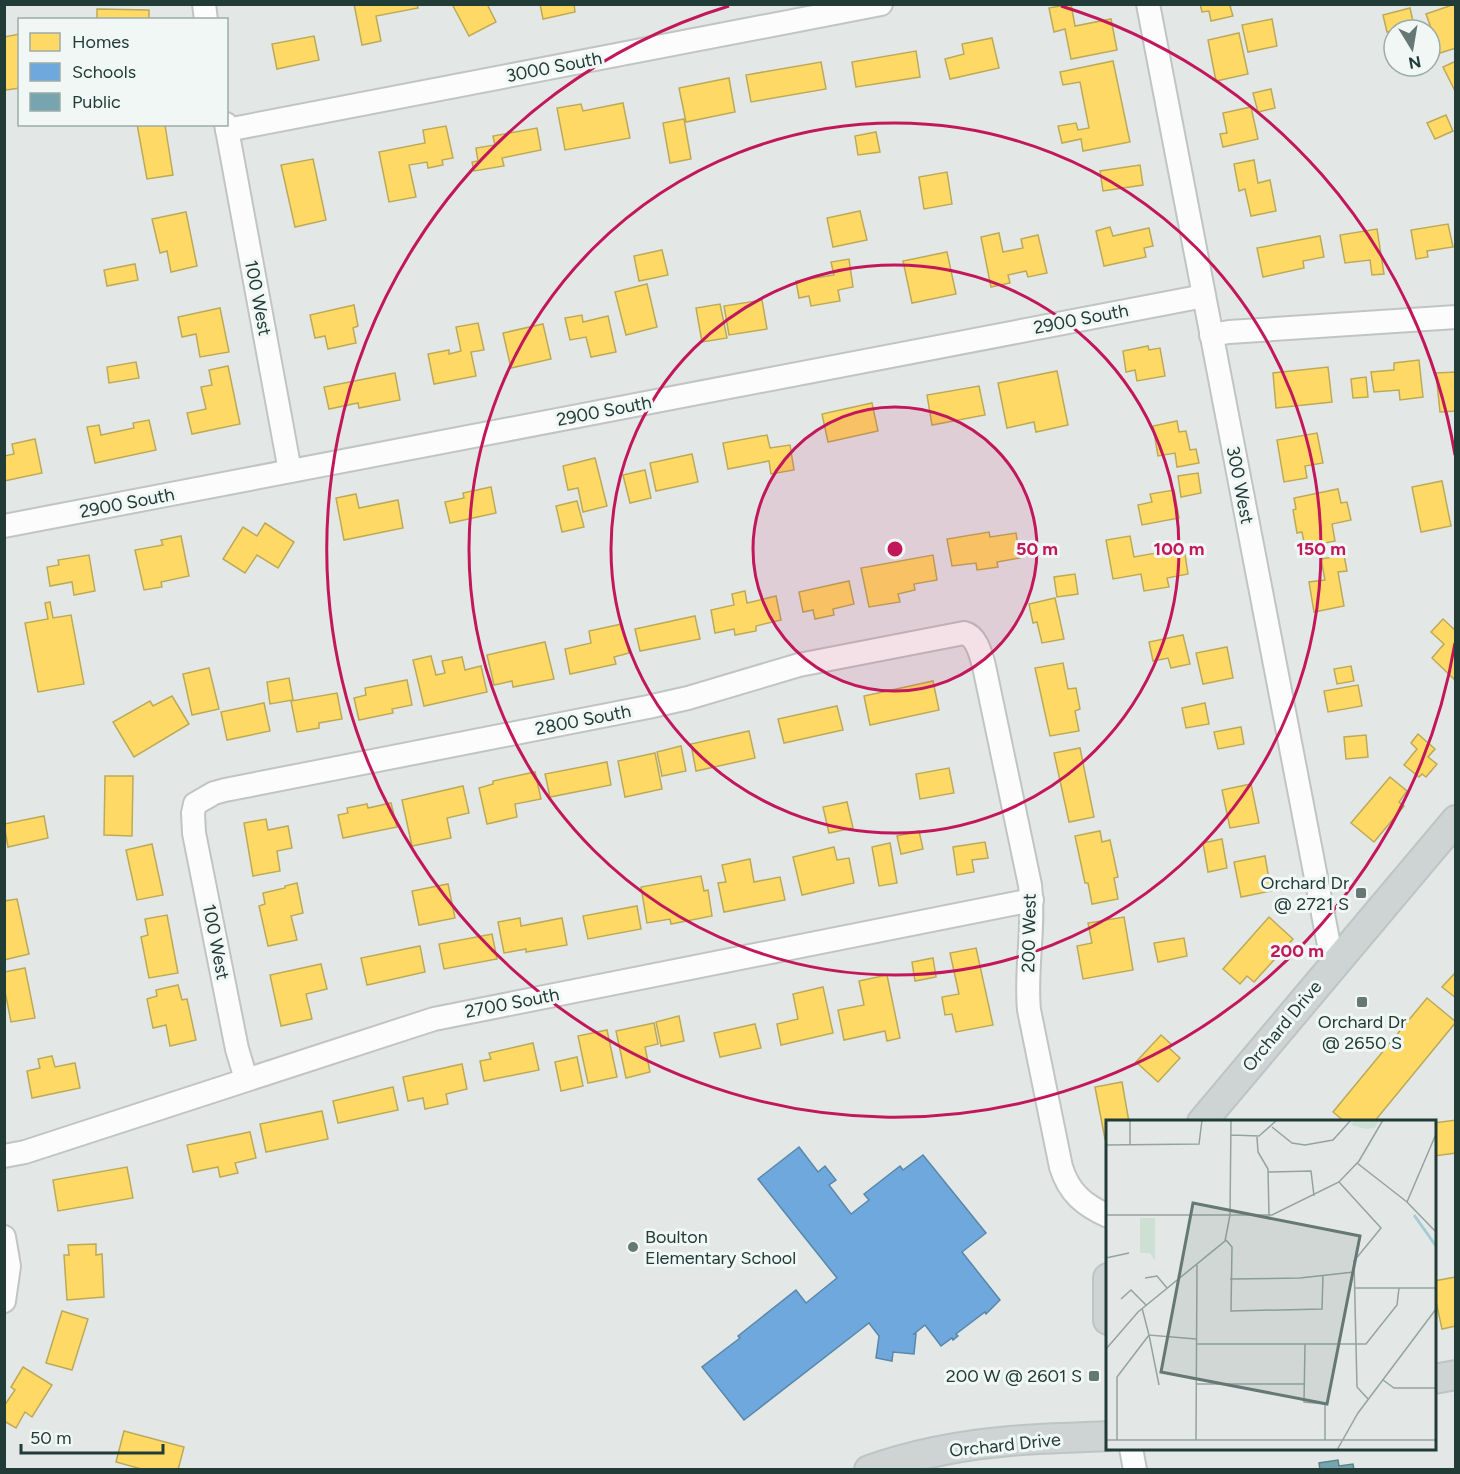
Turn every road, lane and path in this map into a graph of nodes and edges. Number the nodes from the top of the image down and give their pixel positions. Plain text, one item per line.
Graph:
1 (881, 4) edge
2 (1148, 4) edge
3 (226, 127) edge
4 (1204, 296) junction
5 (1455, 317) edge
6 (1211, 335) junction
7 (290, 471) junction
8 (4, 526) edge
9 (969, 634) joint
10 (195, 804) joint
11 (1455, 820) edge
12 (1032, 900) junction
13 (1333, 966) junction
14 (246, 1079) junction
15 (1204, 1120) edge
16 (4, 1156) edge
17 (1106, 1215) edge
18 (4, 1237) edge
19 (4, 1301) edge
20 (1455, 1375) edge
21 (1436, 1379) edge
22 (1106, 1436) edge
23 (1131, 1450) edge
24 (869, 1470) edge
25 (1135, 1470) edge

1 - 3 street, 3000 South
2 - 4 street, 300 West
3 - 7 street, 100 West
4 - 6 street, 300 West
4 - 7 street, 2900 South
5 - 6 street
6 - 13 street, 300 West
7 - 8 street, 2900 South
9 - 10 street, 2800 South
9 - 12 street, 200 West
10 - 14 street, 100 West
11 - 13 main road, Orchard Drive
12 - 14 street, 2700 South
12 - 17 street, 200 West
13 - 15 main road, Orchard Drive
14 - 16 street, 2700 South
18 - 19 street
20 - 21 main road
22 - 24 main road, Orchard Drive
23 - 25 street

